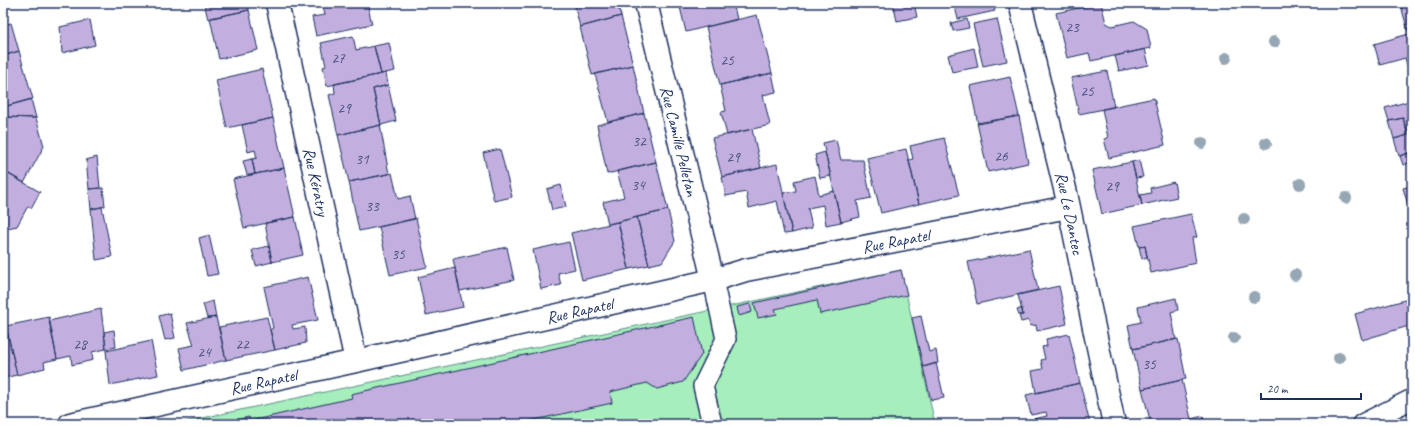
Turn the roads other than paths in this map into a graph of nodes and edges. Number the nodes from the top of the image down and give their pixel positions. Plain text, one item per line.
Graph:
1 (277, 3) edge
2 (646, 3) edge
3 (1020, 3) edge
4 (1068, 207) junction
5 (713, 280) junction
6 (356, 362) junction
7 (1412, 399) edge
8 (70, 424) edge
9 (712, 424) edge
10 (1114, 424) edge
11 (1362, 424) edge

1 - 6 street, Rue Kératry
2 - 5 street, Rue Camille Pelletan
3 - 4 street, Rue Le Dantec
4 - 5 street, Rue Rapatel
4 - 10 street, Rue Le Dantec
5 - 6 street, Rue Rapatel
5 - 9 lane
6 - 8 street, Rue Rapatel
7 - 11 lane

